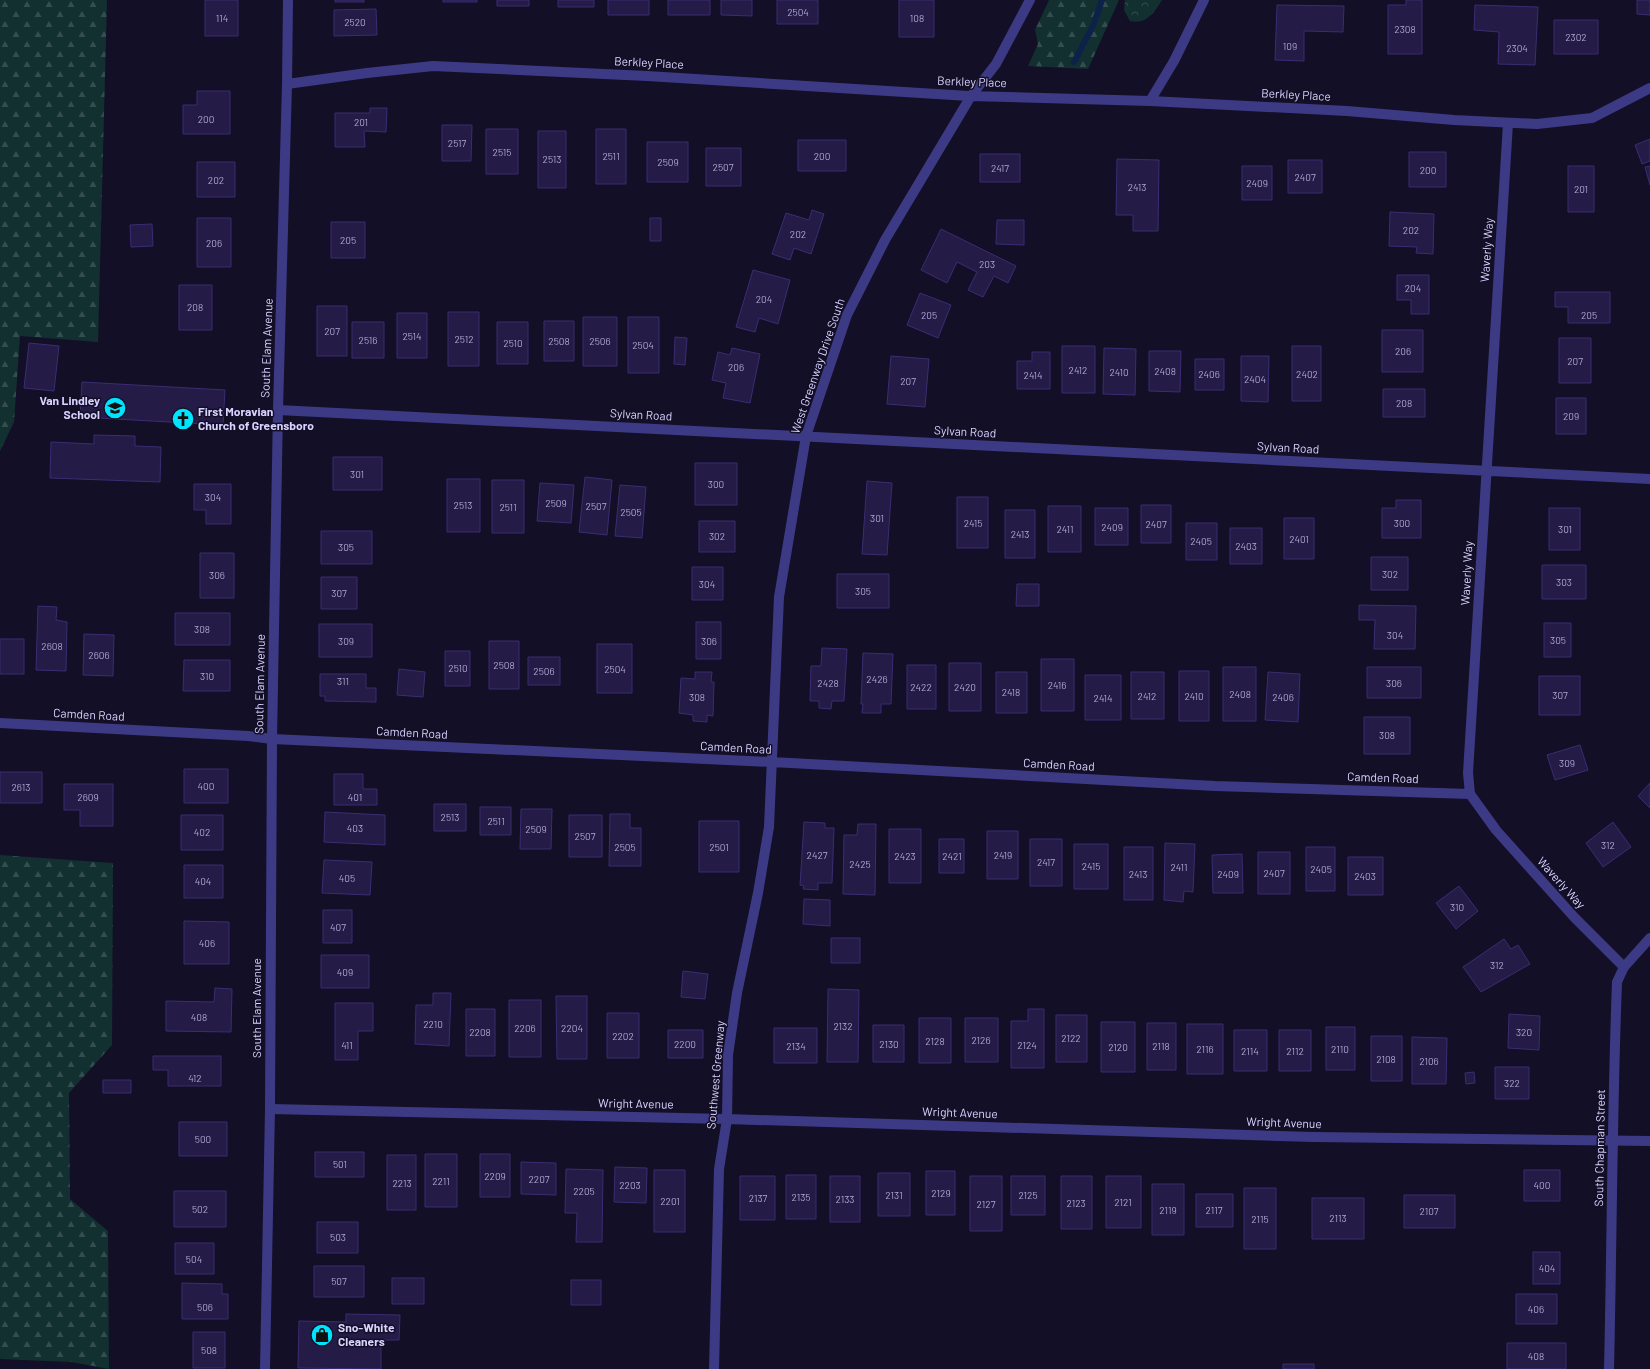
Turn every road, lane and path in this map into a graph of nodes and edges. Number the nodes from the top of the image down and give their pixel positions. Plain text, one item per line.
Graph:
1 (288, 0) edge
2 (1030, 0) edge
3 (1204, 0) edge
4 (287, 84) junction
5 (1650, 88) edge
6 (970, 96) junction
7 (1150, 101) junction
8 (1508, 123) junction
9 (278, 410) junction
10 (806, 436) junction
11 (1486, 471) junction
12 (1650, 479) edge
13 (0, 723) edge
14 (272, 739) junction
15 (772, 762) junction
16 (1470, 794) junction
17 (1650, 938) edge
18 (1624, 967) junction
19 (270, 1109) junction
20 (727, 1119) junction
21 (1613, 1140) junction
22 (1650, 1141) edge
23 (265, 1369) edge
24 (714, 1369) edge
25 (1609, 1369) edge

1 - 4 street, South Elam Avenue
2 - 6 street, West Greenway Drive South
3 - 7 street
4 - 6 street, Berkley Place
4 - 9 street, South Elam Avenue
5 - 8 street, Berkley Place
6 - 7 street, Berkley Place
6 - 10 street, West Greenway Drive South
7 - 8 street, Berkley Place
8 - 11 street, Waverly Way
9 - 10 street, Sylvan Road
9 - 14 street, South Elam Avenue
10 - 11 street, Sylvan Road
10 - 15 street, West Greenway Drive South
11 - 12 street, Sylvan Road
11 - 16 street, Waverly Way
13 - 14 street, Camden Road
14 - 15 street, Camden Road
14 - 19 street, South Elam Avenue
15 - 16 street, Camden Road
15 - 20 street, Southwest Greenway
16 - 18 street, Waverly Way
17 - 18 street, South Chapman Street
18 - 21 street, South Chapman Street
19 - 20 street, Wright Avenue
19 - 23 street, South Elam Avenue
20 - 21 street, Wright Avenue
20 - 24 street, Southwest Greenway
21 - 22 street, Wright Avenue
21 - 25 street, South Chapman Street

